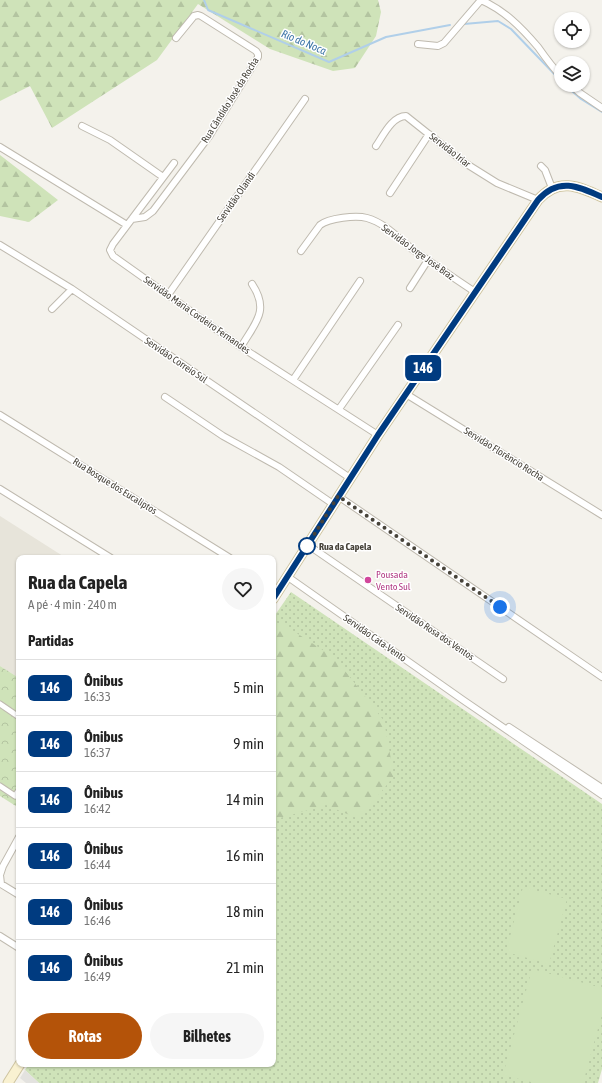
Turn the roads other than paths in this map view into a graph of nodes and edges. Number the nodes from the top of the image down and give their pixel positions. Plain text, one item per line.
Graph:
1 (481, 0) edge
2 (176, 38) dead end
3 (418, 44) dead end
4 (554, 68) edge
5 (579, 92) edge
6 (305, 98) dead end
7 (602, 108) edge
8 (82, 126) dead end
9 (429, 134) junction
10 (376, 146) dead end
11 (0, 147) edge
12 (174, 162) dead end
13 (541, 166) dead end
14 (163, 177) junction
15 (552, 188) junction
16 (390, 192) dead end
17 (602, 197) edge
18 (538, 200) junction
19 (132, 219) junction
20 (127, 226) junction
21 (0, 245) edge
22 (301, 251) dead end
23 (428, 260) junction
24 (360, 282) dead end
25 (252, 284) dead end
26 (410, 288) dead end
27 (72, 289) junction
28 (475, 292) junction
29 (168, 295) junction
30 (52, 309) dead end
31 (398, 325) dead end
32 (241, 347) junction
33 (293, 380) junction
34 (406, 394) junction
35 (166, 397) dead end
36 (338, 409) junction
37 (0, 415) edge
38 (378, 435) junction
39 (350, 478) junction
40 (0, 489) edge
41 (338, 496) junction
42 (333, 504) junction
43 (602, 515) edge
44 (308, 545) junction
45 (106, 555) edge
46 (225, 555) edge
47 (288, 576) junction
48 (276, 587) edge
49 (602, 677) edge
50 (503, 679) dead end
51 (0, 704) edge
52 (16, 715) edge
53 (578, 775) junction
54 (0, 786) edge
55 (602, 788) edge
56 (16, 794) edge
57 (602, 795) edge
58 (16, 842) edge
59 (16, 893) edge
60 (0, 936) edge
61 (16, 946) edge
62 (18, 1067) edge
63 (8, 1083) edge

1 - 3 street
1 - 4 street
2 - 19 street, Rua Cândido José da Rocha
5 - 7 street
6 - 29 street, Servidão Olandi
8 - 14 street
9 - 10 street, Servidão Iriar
9 - 16 street
9 - 18 street, Servidão Iriar
11 - 20 street
12 - 14 street, Servidão Maria Cordeiro Fernandes
13 - 15 street
14 - 19 street, Servidão Maria Cordeiro Fernandes
15 - 17 main road
15 - 18 main road
18 - 28 main road
19 - 20 street, Servidão Maria Cordeiro Fernandes
20 - 29 street, Servidão Maria Cordeiro Fernandes
21 - 27 street, Servidão Correio Sul
22 - 23 street, Servidão Jorge José Braz
23 - 26 street
23 - 28 street, Servidão Jorge José Braz
24 - 33 street
25 - 32 street
27 - 30 street
27 - 39 street, Servidão Correio Sul
28 - 34 main road
29 - 32 street, Servidão Maria Cordeiro Fernandes
31 - 36 street
32 - 33 street, Servidão Maria Cordeiro Fernandes
33 - 36 street, Servidão Maria Cordeiro Fernandes
34 - 38 main road
34 - 43 street, Servidão Florêncio Rocha
35 - 42 street
36 - 38 street, Servidão Maria Cordeiro Fernandes
37 - 46 street, Rua Bosque dos Eucaliptos
38 - 39 main road
39 - 41 main road
40 - 45 street
41 - 42 main road
41 - 49 street
42 - 44 main road
44 - 47 main road
44 - 50 street, Servidão Rosa dos Ventos
47 - 48 main road
47 - 53 street, Servidão Cata-Vento
51 - 52 street
53 - 55 street, Servidão Cata-Vento
53 - 57 street, Servidão Cata-Vento
54 - 56 street
58 - 59 street
60 - 61 street
62 - 63 main road

